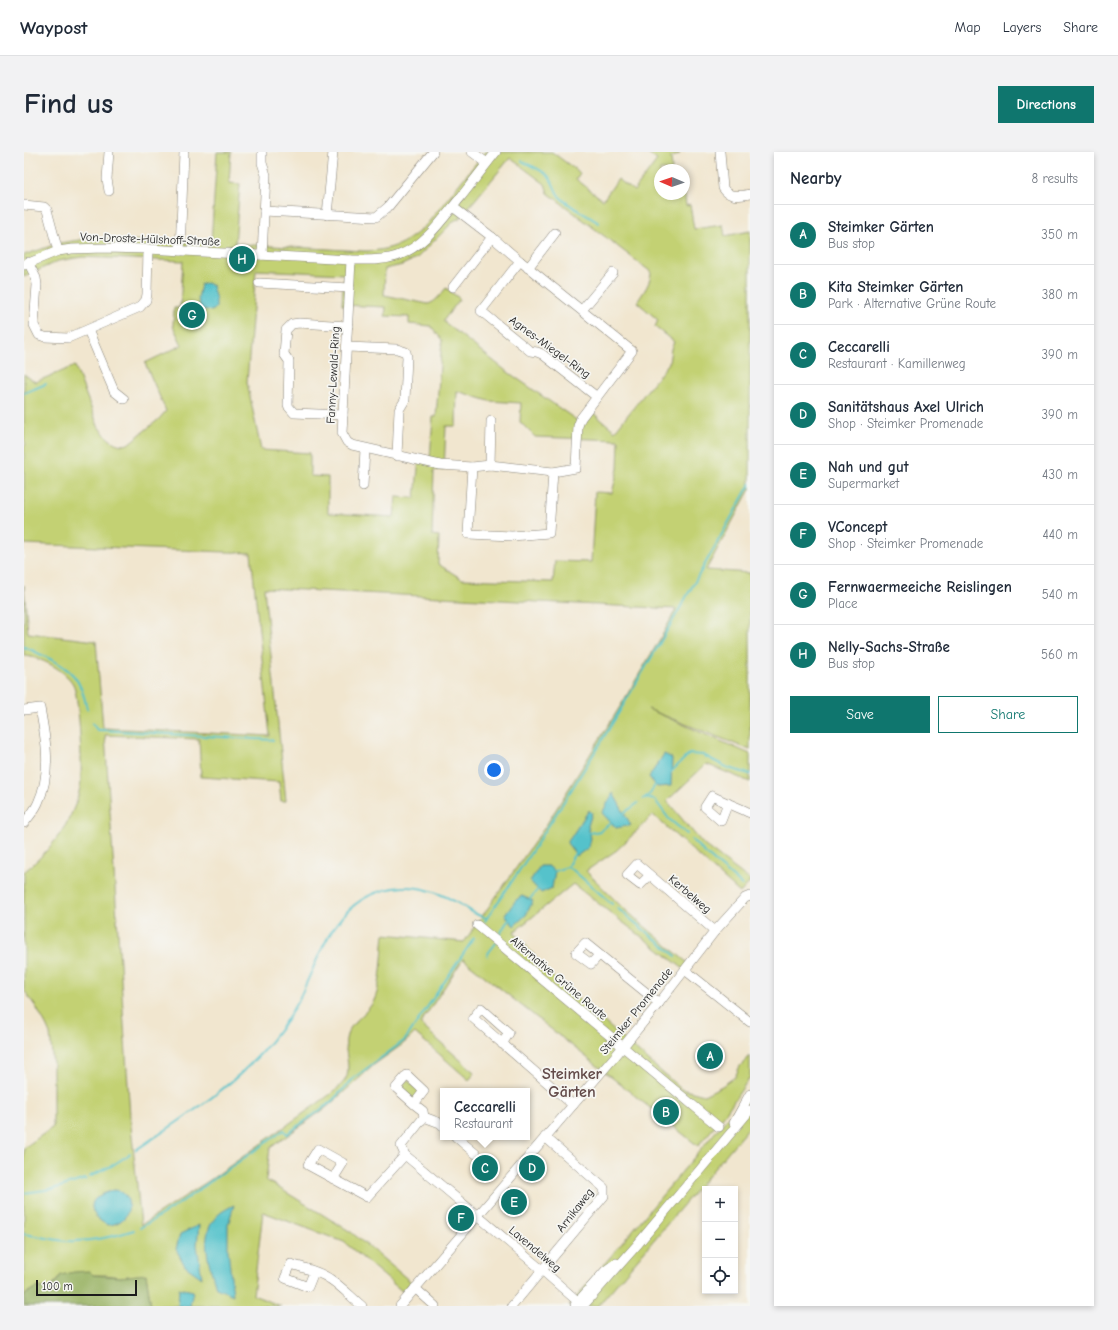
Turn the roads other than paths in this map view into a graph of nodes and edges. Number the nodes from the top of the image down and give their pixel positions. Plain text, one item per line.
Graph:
1 (109, 152) edge
2 (184, 152) edge
3 (262, 152) edge
4 (332, 152) edge
5 (433, 152) edge
6 (472, 152) edge
7 (496, 152) edge
8 (720, 152) edge
9 (487, 164) junction
10 (109, 191) dead end
11 (750, 194) edge
12 (24, 205) edge
13 (453, 207) junction
14 (264, 211) junction
15 (327, 215) junction
16 (555, 233) dead end
17 (492, 237) junction
18 (148, 249) junction
19 (58, 251) junction
20 (180, 251) junction
21 (262, 255) junction
22 (351, 260) junction
23 (520, 261) junction
24 (26, 264) edge
25 (528, 268) junction
26 (613, 273) dead end
27 (259, 283) dead end
28 (453, 287) dead end
29 (350, 288) junction
30 (582, 310) junction
31 (348, 326) junction
32 (88, 330) junction
33 (347, 347) junction
34 (597, 397) junction
35 (124, 399) dead end
36 (343, 415) junction
37 (491, 421) dead end
38 (365, 449) junction
39 (397, 456) junction
40 (490, 465) junction
41 (472, 467) junction
42 (553, 472) junction
43 (363, 486) dead end
44 (24, 710) edge
45 (728, 803) dead end
46 (750, 813) edge
47 (24, 823) edge
48 (650, 875) dead end
49 (750, 896) edge
50 (477, 925) dead end
51 (715, 931) junction
52 (599, 954) dead end
53 (685, 970) junction
54 (659, 1003) junction
55 (750, 1022) edge
56 (502, 1044) dead end
57 (623, 1047) junction
58 (750, 1094) edge
59 (414, 1104) dead end
60 (573, 1104) junction
61 (750, 1110) edge
62 (424, 1117) junction
63 (440, 1123) edge
64 (719, 1127) dead end
65 (545, 1137) junction
66 (460, 1140) edge
67 (716, 1149) junction
68 (403, 1150) junction
69 (476, 1154) dead end
70 (333, 1179) dead end
71 (477, 1216) junction
72 (542, 1270) junction
73 (314, 1272) dead end
74 (415, 1288) junction
75 (578, 1305) edge
76 (362, 1306) edge
77 (400, 1306) edge
78 (435, 1306) edge
79 (512, 1306) edge

1 - 10 street
2 - 20 street
3 - 14 street
4 - 15 street
5 - 15 street
6 - 9 street
7 - 9 street, Von-Droste-Hülshoff-Straße
8 - 11 street
9 - 13 street, Von-Droste-Hülshoff-Straße
12 - 19 street
13 - 17 street, Fanny-Lewald-Ring
13 - 22 street, Von-Droste-Hülshoff-Straße
14 - 15 street
14 - 21 street
16 - 25 street
17 - 23 street, Fanny-Lewald-Ring
17 - 28 street
18 - 19 street, Von-Droste-Hülshoff-Straße
18 - 20 street, Von-Droste-Hülshoff-Straße
18 - 32 street
19 - 24 street, Von-Droste-Hülshoff-Straße
20 - 21 street, Von-Droste-Hülshoff-Straße
21 - 22 street, Von-Droste-Hülshoff-Straße
22 - 29 street, Fanny-Lewald-Ring
23 - 25 street, Fanny-Lewald-Ring
23 - 34 street, Agnes-Miegel-Ring
24 - 32 street
25 - 30 street, Fanny-Lewald-Ring
26 - 30 street
27 - 29 street
29 - 31 street, Fanny-Lewald-Ring
30 - 34 street, Fanny-Lewald-Ring
31 - 33 street, Fanny-Lewald-Ring
31 - 36 street
32 - 35 street
33 - 36 street, Fanny-Lewald-Ring
33 - 39 street
34 - 42 street, Fanny-Lewald-Ring
36 - 38 street, Fanny-Lewald-Ring
37 - 40 street
38 - 39 street, Fanny-Lewald-Ring
38 - 43 street
39 - 41 street, Fanny-Lewald-Ring
40 - 41 street, Fanny-Lewald-Ring
40 - 42 street, Fanny-Lewald-Ring
41 - 42 street
44 - 47 street
45 - 46 street
48 - 51 street, Kerbelweg
49 - 51 street, Steimker Promenade
50 - 57 street, Alternative Grüne Route
51 - 53 street, Steimker Promenade
52 - 54 street
53 - 54 street, Steimker Promenade
53 - 55 street
54 - 57 street, Steimker Promenade
56 - 60 street
57 - 60 street, Steimker Promenade
57 - 64 street, Alternative Grüne Route
58 - 67 street
59 - 62 street
60 - 65 street, Steimker Promenade
61 - 67 street
62 - 63 street
62 - 68 street
65 - 71 street, Steimker Promenade
65 - 72 street, Arnikaweg
66 - 69 street
67 - 75 street
68 - 70 street
68 - 71 street, Lavendelweg
71 - 72 street, Lavendelweg
71 - 74 street, Steimker Promenade
72 - 75 street, Lavendelweg
72 - 79 street, Arnikaweg
73 - 76 street
74 - 77 street, Steimker Promenade
74 - 78 street

